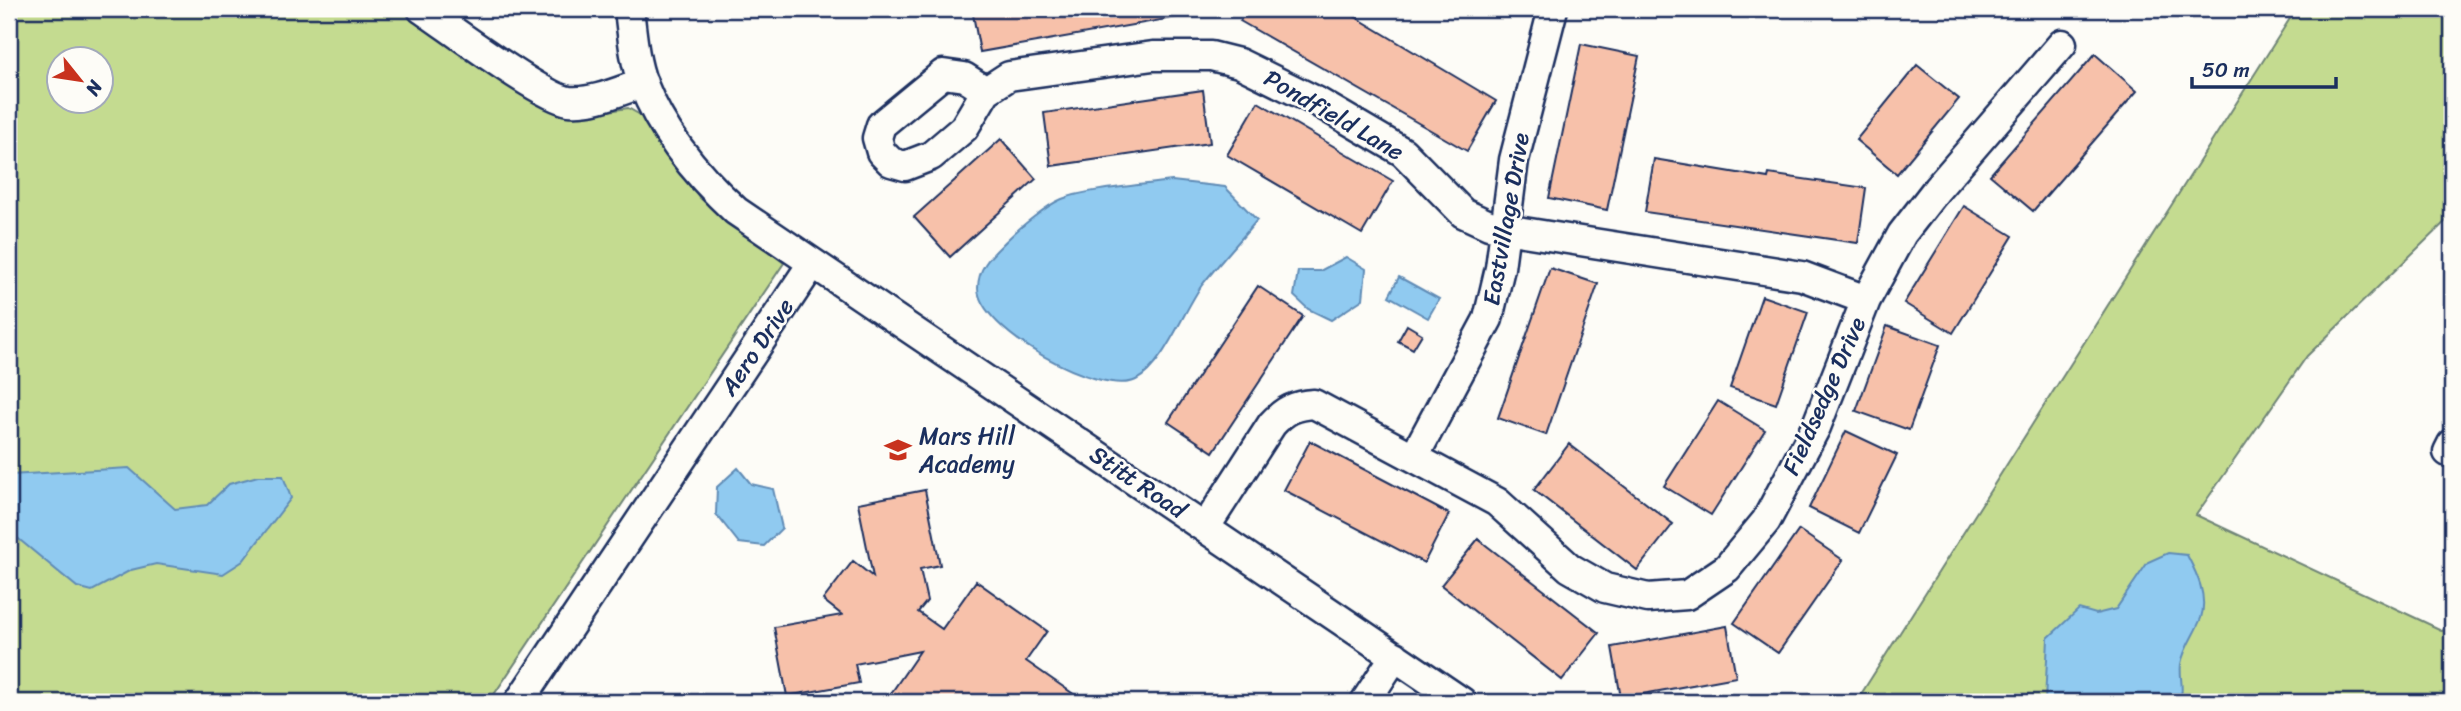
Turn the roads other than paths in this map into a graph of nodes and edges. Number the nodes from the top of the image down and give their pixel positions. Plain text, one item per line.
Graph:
1 (422, 9) edge
2 (629, 9) edge
3 (1553, 9) edge
4 (2062, 44) dead end
5 (643, 83) junction
6 (986, 91) dead end
7 (1506, 229) junction
8 (812, 264) junction
9 (1866, 300) junction
10 (1414, 457) junction
11 (1205, 528) junction
12 (1395, 656) junction
13 (519, 702) edge
14 (1365, 702) edge
15 (1462, 702) edge

1 - 5 street
2 - 5 street
3 - 7 street, Eastvillage Drive
4 - 9 street, Fieldsedge Drive
5 - 8 street
6 - 7 street, Pondfield Lane
7 - 9 street, Pondfield Lane
7 - 10 street, Eastvillage Drive
8 - 11 street, Stitt Road
8 - 13 street, Aero Drive
9 - 10 street, Fieldsedge Drive
10 - 11 street, Fieldsedge Drive
11 - 12 street, Stitt Road
12 - 14 street
12 - 15 street, Stitt Road

